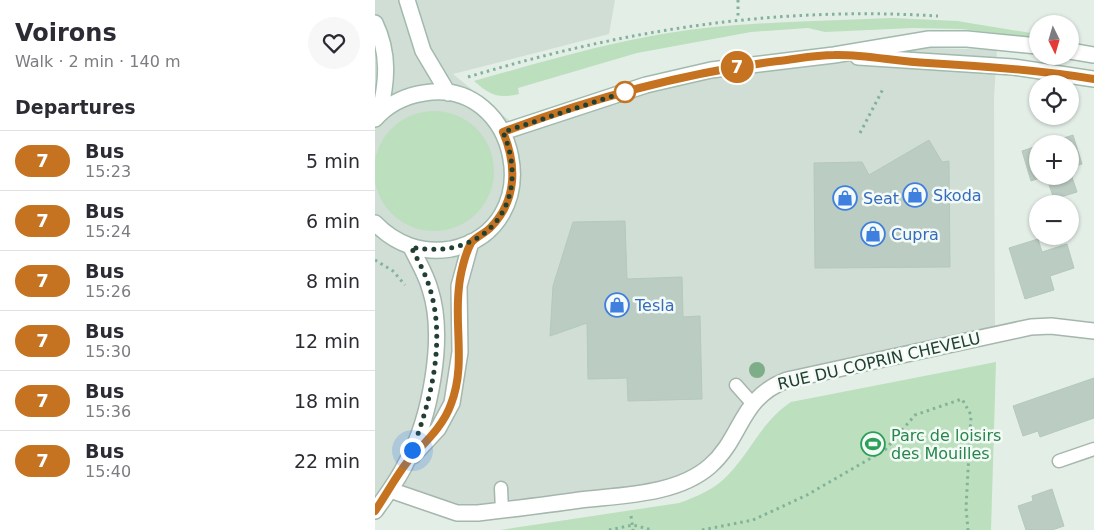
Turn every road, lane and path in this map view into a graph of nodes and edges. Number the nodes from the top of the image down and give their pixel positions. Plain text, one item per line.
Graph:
1 (407, 0) edge
2 (738, 0) edge
3 (948, 17) dead end
4 (738, 19) junction
5 (375, 23) edge
6 (1029, 45) edge
7 (1079, 52) edge
8 (834, 55) junction
9 (1094, 55) edge
10 (1094, 79) edge
11 (445, 89) junction
12 (883, 89) dead end
13 (377, 117) edge
14 (503, 132) junction
15 (860, 133) dead end
16 (375, 223) edge
17 (471, 242) junction
18 (411, 247) junction
19 (375, 260) edge
20 (407, 289) dead end
21 (1094, 331) edge
22 (736, 385) dead end
23 (752, 403) junction
24 (1094, 449) edge
25 (1059, 460) dead end
26 (407, 463) junction
27 (501, 488) dead end
28 (390, 490) junction
29 (501, 511) junction
30 (375, 512) edge
31 (609, 530) edge
32 (652, 530) edge
33 (702, 530) edge
34 (968, 530) edge

1 - 11 street
2 - 4 path
3 - 4 path
4 - 11 path
5 - 13 street
6 - 8 street
7 - 9 street
8 - 10 street
8 - 14 street
11 - 13 street
11 - 14 street
12 - 15 path
14 - 17 street
16 - 18 street
17 - 18 street
17 - 26 street
18 - 26 street
19 - 20 path
21 - 23 street, RUE DU COPRIN CHEVELU
22 - 23 lane
23 - 29 street, RUE DU COPRIN CHEVELU
24 - 25 lane
26 - 28 street
27 - 29 lane
28 - 29 street, RUE DU COPRIN CHEVELU
28 - 30 street
31 - 32 path
33 - 34 path

